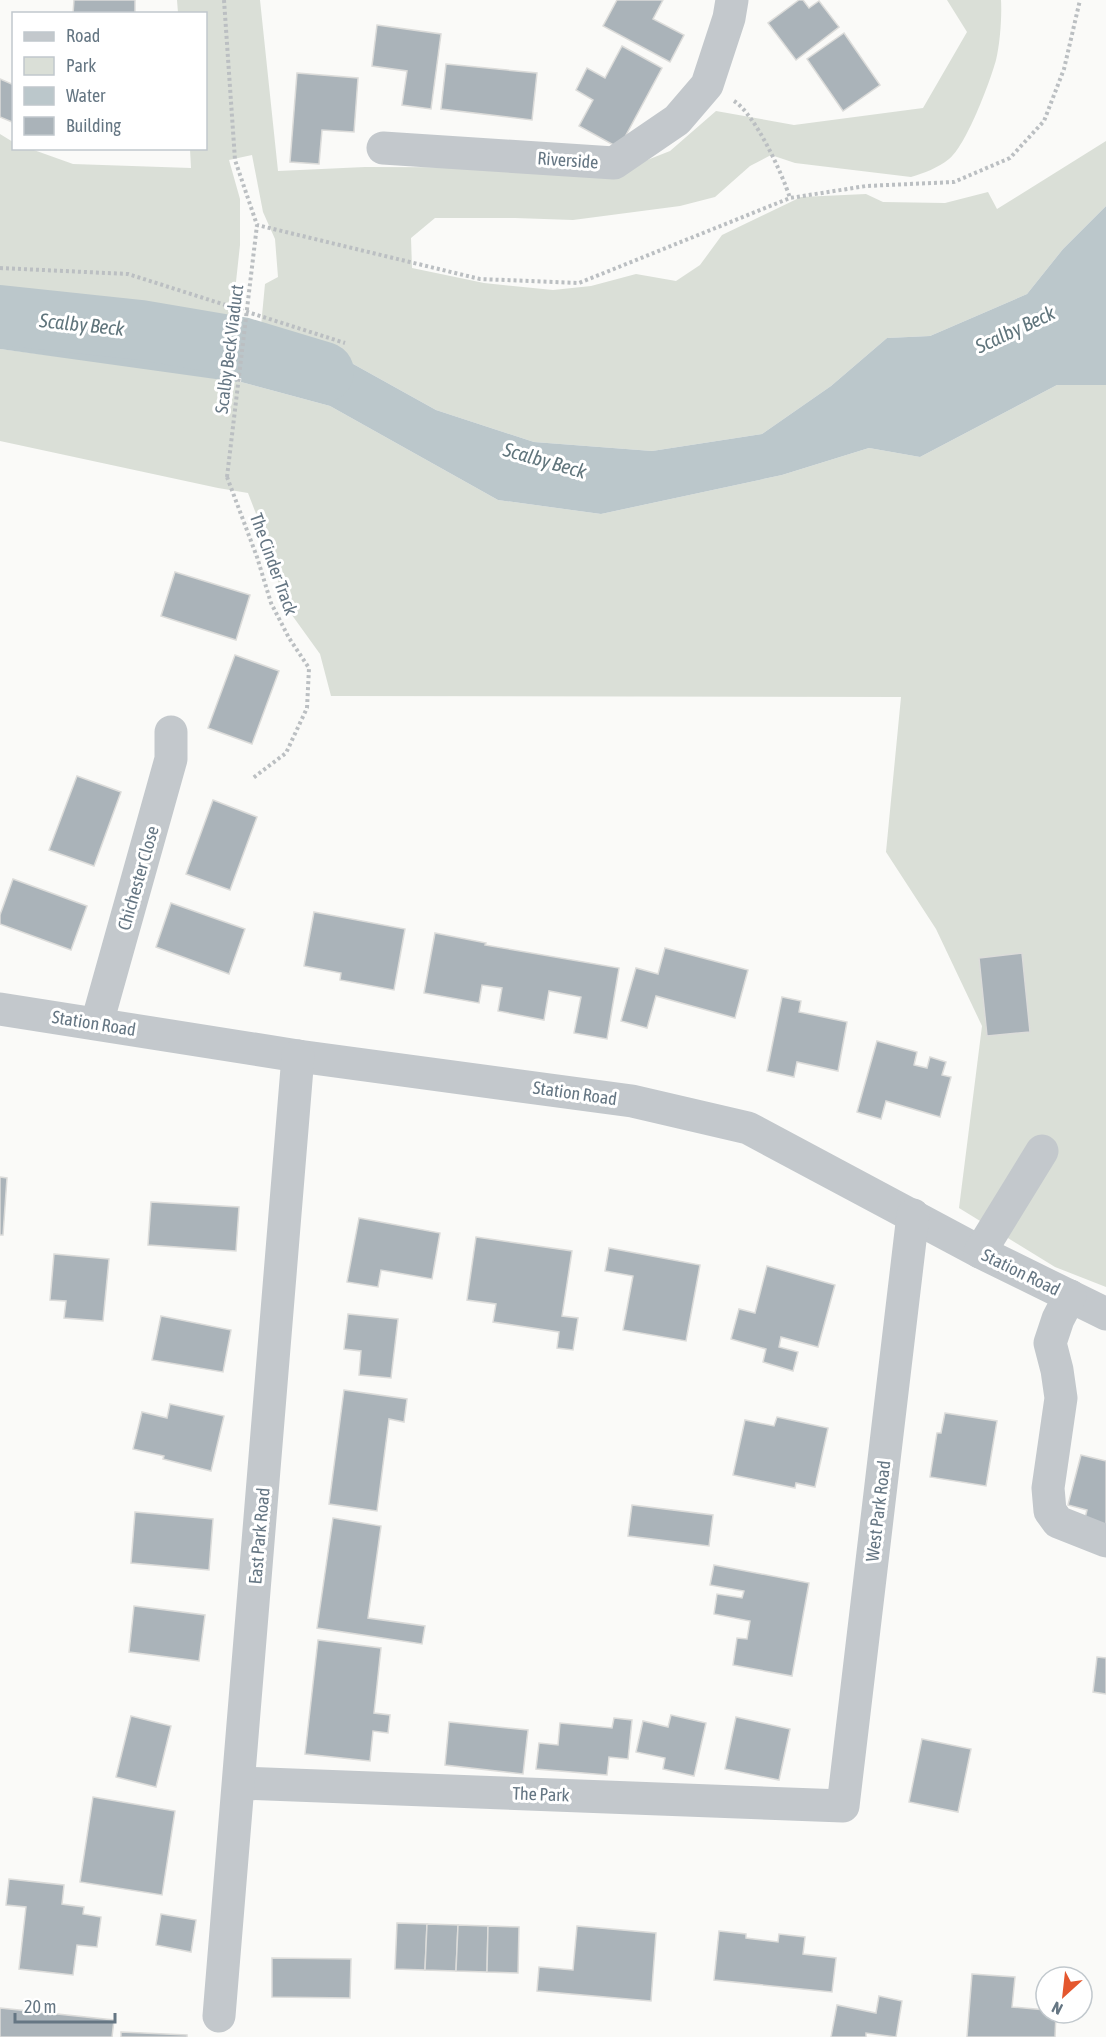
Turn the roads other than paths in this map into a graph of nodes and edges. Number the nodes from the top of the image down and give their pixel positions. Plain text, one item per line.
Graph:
1 (732, 0) edge
2 (383, 148) dead end
3 (171, 732) dead end
4 (0, 1009) edge
5 (97, 1023) junction
6 (298, 1056) junction
7 (1042, 1151) dead end
8 (913, 1215) junction
9 (980, 1252) junction
10 (1070, 1296) junction
11 (1106, 1314) edge
12 (1106, 1540) edge
13 (239, 1783) junction
14 (843, 1806) joint
15 (219, 2016) dead end

1 - 2 street, Riverside
3 - 5 street, Chichester Close
4 - 5 street, Station Road
5 - 6 street, Station Road
6 - 8 street, Station Road
6 - 13 street, East Park Road
7 - 9 street
8 - 9 street, Station Road
8 - 14 street, West Park Road
9 - 10 street, Station Road
10 - 11 street, Station Road
10 - 12 street
13 - 14 street, The Park
13 - 15 street, East Park Road

